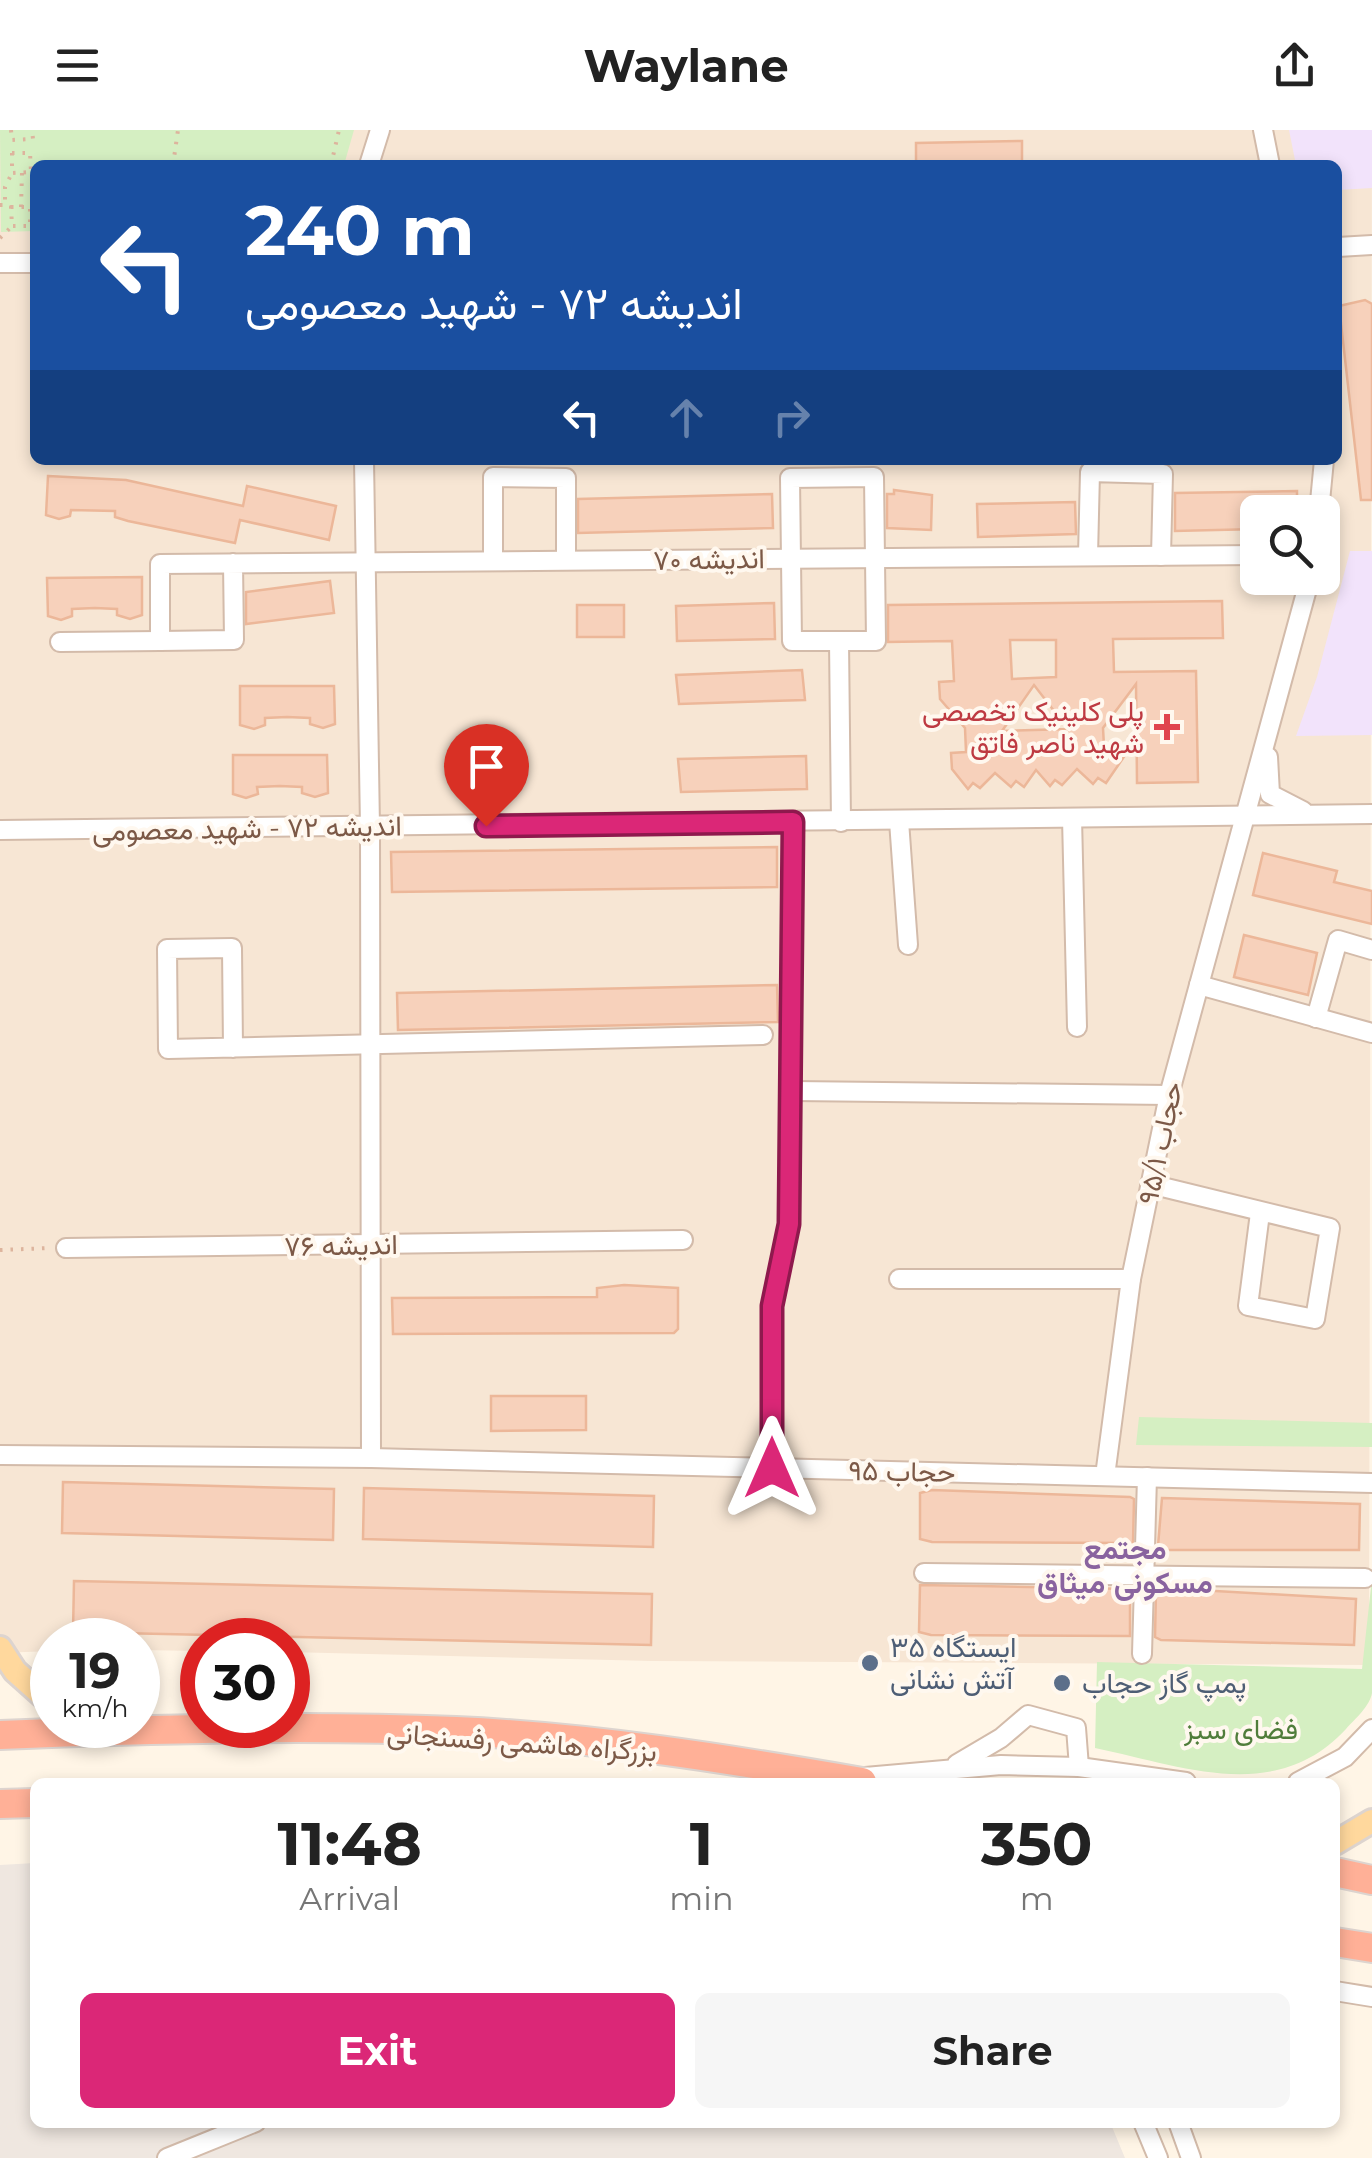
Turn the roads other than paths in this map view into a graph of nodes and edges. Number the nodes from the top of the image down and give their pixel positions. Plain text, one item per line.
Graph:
1 (380, 130) edge
2 (1263, 130) edge
3 (371, 160) edge
4 (1269, 160) edge
5 (1372, 245) edge
6 (1342, 247) edge
7 (0, 263) edge
8 (30, 263) edge
9 (364, 465) edge
10 (1324, 465) edge
11 (1321, 495) edge
12 (1240, 555) edge
13 (1088, 556) junction
14 (1161, 556) junction
15 (875, 557) junction
16 (791, 558) junction
17 (566, 560) junction
18 (493, 561) junction
19 (366, 562) junction
20 (233, 564) junction
21 (1306, 595) edge
22 (160, 641) junction
23 (839, 641) junction
24 (60, 642) dead end
25 (1269, 737) junction
26 (1372, 814) edge
27 (1318, 815) junction
28 (1244, 816) junction
29 (1072, 818) junction
30 (899, 821) junction
31 (793, 822) junction
32 (841, 822) junction
33 (370, 827) junction
34 (0, 830) edge
35 (908, 945) dead end
36 (1372, 950) edge
37 (1199, 985) junction
38 (1316, 1018) junction
39 (1077, 1027) dead end
40 (1372, 1033) edge
41 (763, 1035) dead end
42 (371, 1046) junction
43 (233, 1048) junction
44 (792, 1091) junction
45 (1169, 1095) junction
46 (1150, 1184) junction
47 (1260, 1213) junction
48 (683, 1240) dead end
49 (371, 1244) junction
50 (66, 1248) road end
51 (899, 1279) dead end
52 (1131, 1279) junction
53 (0, 1455) edge
54 (371, 1458) junction
55 (772, 1468) junction
56 (1105, 1476) junction
57 (1147, 1477) junction
58 (1372, 1483) edge
59 (924, 1573) dead end
60 (1144, 1576) junction
61 (1365, 1578) dead end
62 (0, 1648) edge
63 (1142, 1654) dead end
64 (30, 1684) edge
65 (160, 1728) edge
66 (1372, 1729) edge
67 (30, 1733) edge
68 (0, 1735) edge
69 (1079, 1766) junction
70 (952, 1767) junction
71 (834, 1778) edge
72 (875, 1778) edge
73 (1159, 1778) edge
74 (1306, 1778) edge
75 (30, 1802) edge
76 (0, 1804) edge
77 (1372, 1821) edge
78 (1340, 1840) edge
79 (1340, 1873) edge
80 (1372, 1880) edge
81 (1340, 1943) edge
82 (1372, 1948) edge
83 (1340, 1992) edge
84 (1372, 1997) edge
85 (241, 2128) edge
86 (1145, 2128) edge
87 (1180, 2128) edge
88 (168, 2158) edge
89 (1158, 2158) edge
90 (1191, 2158) edge

1 - 3 street
2 - 4 street
5 - 6 street
7 - 8 street
9 - 19 street
10 - 11 street
12 - 14 street, اندیشه ۷۰
13 - 14 street, اندیشه ۷۰
13 - 14 street
13 - 15 street, اندیشه ۷۰
15 - 16 street, اندیشه ۷۰
15 - 16 street
15 - 23 street
16 - 17 street, اندیشه ۷۰
16 - 23 street
17 - 18 street, اندیشه ۷۰
17 - 18 street
18 - 19 street, اندیشه ۷۰
19 - 20 street, اندیشه ۷۰
19 - 33 street
20 - 22 street, اندیشه ۷۰
20 - 22 street
21 - 25 street
22 - 24 street
23 - 32 street
25 - 27 street
25 - 28 street, حجاب ۹۵/۱
26 - 27 street, اندیشه ۷۲ - شهید معصومی
27 - 28 street, اندیشه ۷۲ - شهید معصومی
28 - 29 street, اندیشه ۷۲ - شهید معصومی
28 - 37 street, حجاب ۹۵/۱
29 - 30 street, اندیشه ۷۲ - شهید معصومی
29 - 39 street
30 - 32 street, اندیشه ۷۲ - شهید معصومی
30 - 35 street
31 - 32 street, اندیشه ۷۲ - شهید معصومی
31 - 33 street, اندیشه ۷۲ - شهید معصومی
31 - 44 street
33 - 34 street, اندیشه ۷۲ - شهید معصومی
33 - 42 street
36 - 38 street
37 - 38 street
37 - 45 street, حجاب ۹۵/۱
38 - 40 street
41 - 42 street
42 - 43 street
42 - 49 street
43 - 43 street
44 - 45 street
44 - 55 street
45 - 46 street, حجاب ۹۵/۱
46 - 47 street
46 - 52 street, حجاب ۹۵/۱
47 - 47 street
48 - 49 street, اندیشه ۷۶
49 - 50 street, اندیشه ۷۶
49 - 54 street
51 - 52 street
52 - 56 street, حجاب ۹۵/۱
53 - 54 street, حجاب ۹۵
54 - 55 street, حجاب ۹۵
55 - 56 street, حجاب ۹۵
56 - 57 street, حجاب ۹۵
57 - 58 street, حجاب ۹۵
57 - 60 street
59 - 60 street
60 - 61 street
60 - 63 street
62 - 64 main road
65 - 71 highway, بزرگراه هاشمی رفسنجانی
66 - 74 street
67 - 68 highway, بزرگراه هاشمی رفسنجانی
69 - 70 street
69 - 70 street
69 - 73 street
70 - 72 street
75 - 76 highway
77 - 78 main road
79 - 80 highway
81 - 82 highway
83 - 84 street
85 - 88 street
86 - 89 street
87 - 90 street

